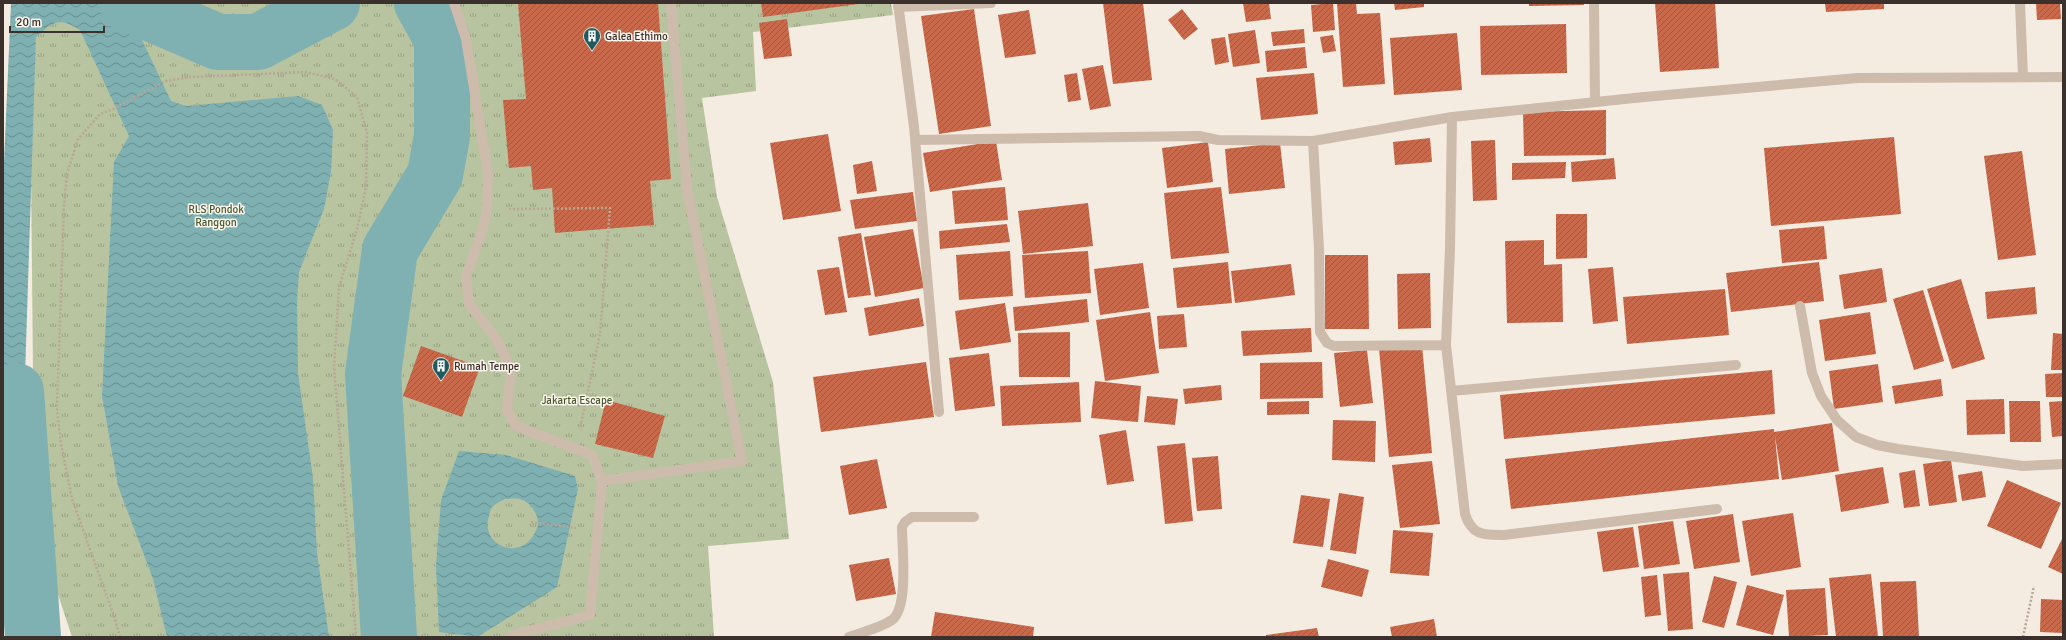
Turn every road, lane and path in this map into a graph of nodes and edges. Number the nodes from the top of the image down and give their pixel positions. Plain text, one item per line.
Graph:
1 (454, 3) edge
2 (671, 3) edge
3 (991, 3) edge
4 (1594, 3) edge
5 (2020, 3) edge
6 (898, 5) edge
7 (2023, 77) junction
8 (2063, 77) edge
9 (1595, 102) junction
10 (1452, 118) junction
11 (915, 140) junction
12 (1313, 141) junction
13 (487, 209) junction
14 (1800, 306) dead end
15 (1446, 345) junction
16 (1736, 365) dead end
17 (1451, 391) junction
18 (939, 412) dead end
19 (576, 449) junction
20 (2063, 464) edge
21 (602, 481) junction
22 (1717, 509) dead end
23 (974, 517) dead end
24 (531, 522) dead end
25 (576, 528) dead end
26 (2034, 586) dead end
27 (120, 637) edge
28 (356, 637) edge
29 (513, 637) edge
30 (849, 637) edge
31 (2023, 637) edge

1 - 13 street
2 - 21 street
3 - 6 street
4 - 9 street
5 - 7 street
6 - 11 street
7 - 8 street
7 - 9 street
9 - 10 street
10 - 12 street
10 - 15 street
11 - 12 street
11 - 18 street
12 - 15 street
13 - 19 street
13 - 19 path
14 - 20 street
15 - 17 street
16 - 17 street
17 - 22 street
19 - 21 street
21 - 29 street
23 - 30 street
24 - 25 path
26 - 31 path
27 - 28 path

